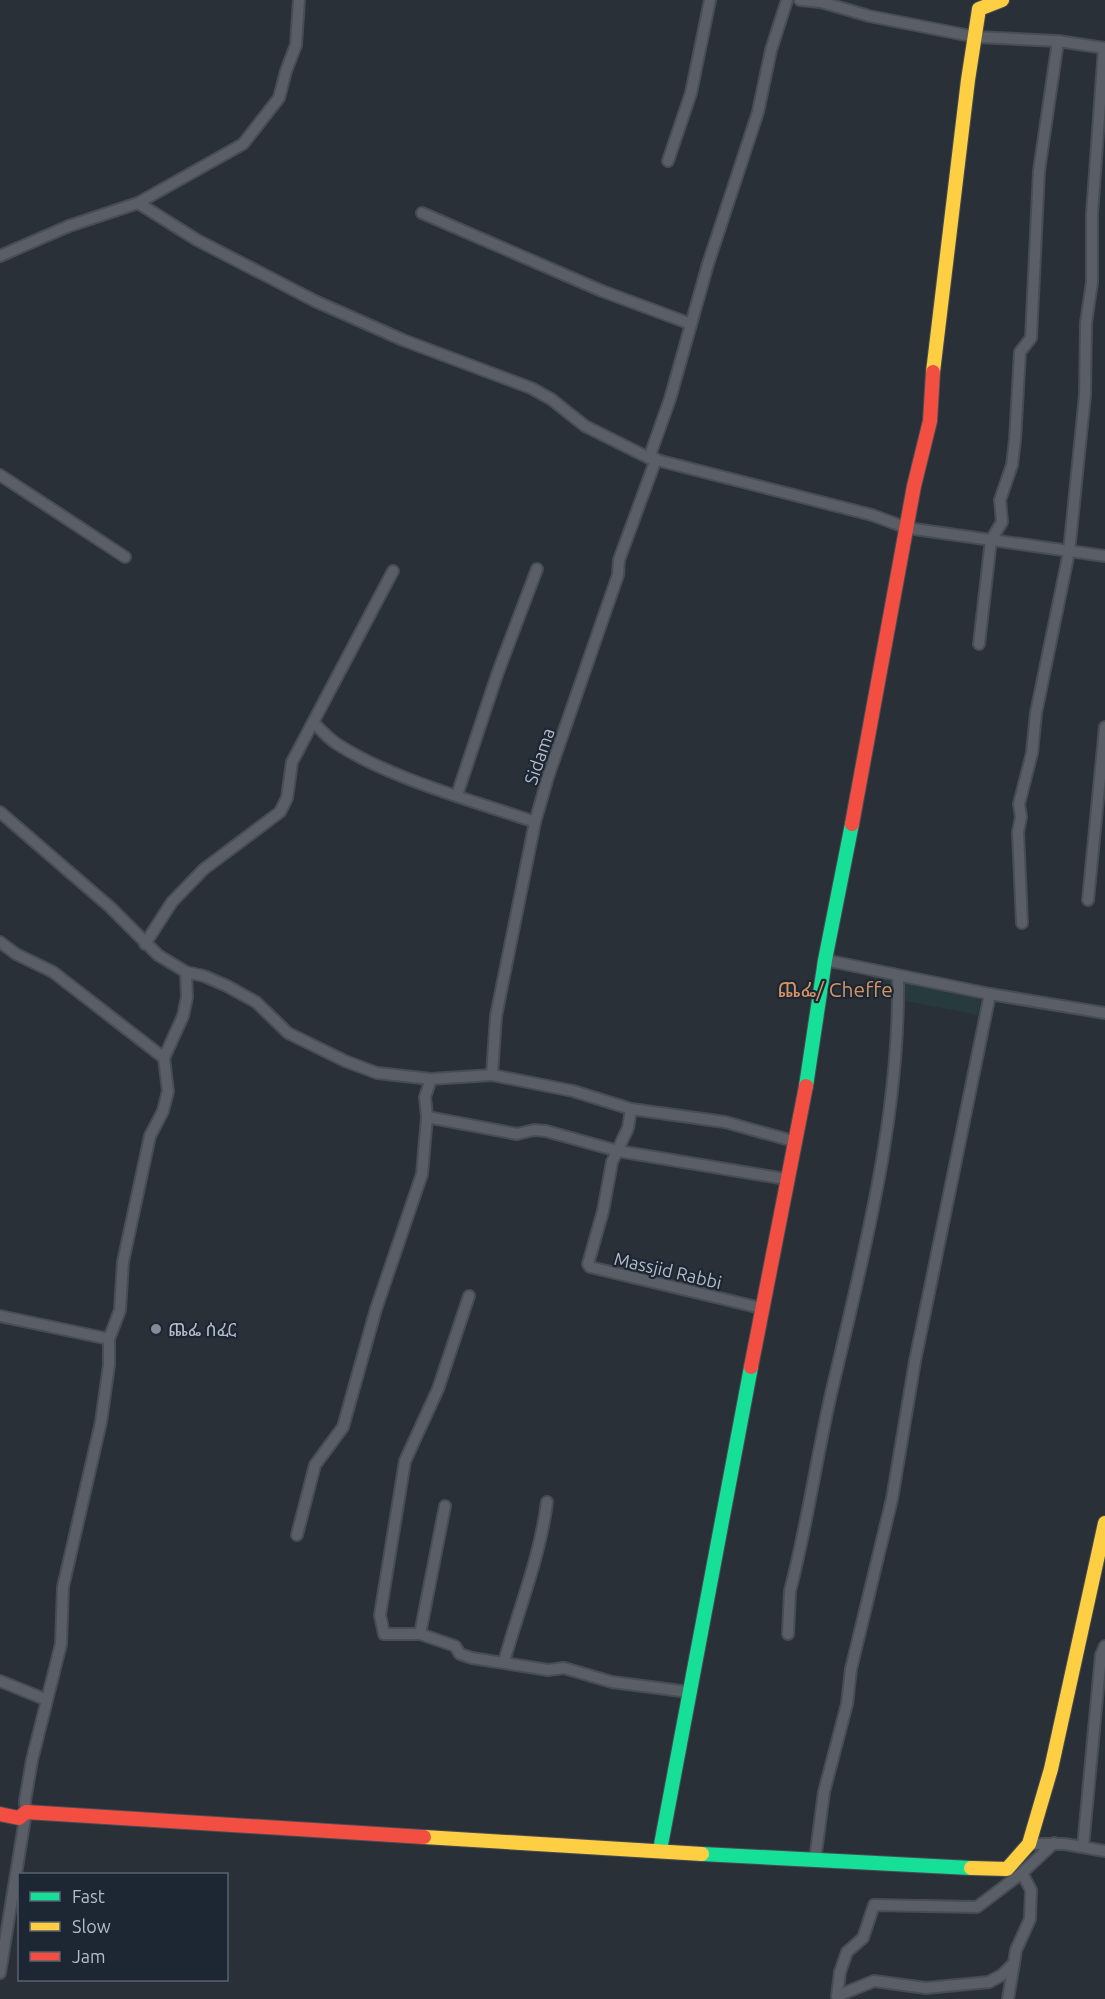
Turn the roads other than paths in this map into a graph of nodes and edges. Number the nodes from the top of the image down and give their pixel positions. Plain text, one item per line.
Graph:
1 (299, 0) edge
2 (710, 0) edge
3 (786, 0) edge
4 (792, 0) edge
5 (801, 0) edge
6 (1002, 0) edge
7 (976, 37) junction
8 (1058, 41) junction
9 (1105, 48) edge
10 (668, 161) dead end
11 (138, 203) junction
12 (422, 213) dead end
13 (0, 256) edge
14 (691, 324) junction
15 (652, 459) junction
16 (0, 475) edge
17 (907, 528) junction
18 (992, 540) junction
19 (1069, 552) junction
20 (1105, 556) edge
21 (125, 557) dead end
22 (537, 569) dead end
23 (393, 571) dead end
24 (979, 644) dead end
25 (313, 722) junction
26 (1105, 727) edge
27 (457, 795) junction
28 (0, 812) edge
29 (535, 822) junction
30 (1088, 900) dead end
31 (1022, 923) dead end
32 (0, 942) edge
33 (145, 944) junction
34 (825, 960) junction
35 (186, 972) junction
36 (898, 976) junction
37 (990, 994) junction
38 (1105, 1013) edge
39 (164, 1058) junction
40 (492, 1075) junction
41 (431, 1079) junction
42 (631, 1109) junction
43 (427, 1117) junction
44 (793, 1141) junction
45 (618, 1151) junction
46 (786, 1179) junction
47 (469, 1296) dead end
48 (761, 1308) junction
49 (0, 1316) edge
50 (109, 1339) junction
51 (547, 1502) dead end
52 (445, 1506) dead end
53 (1105, 1523) edge
54 (297, 1535) dead end
55 (420, 1634) junction
56 (788, 1634) dead end
57 (1105, 1646) edge
58 (504, 1662) junction
59 (0, 1681) edge
60 (689, 1692) junction
61 (47, 1700) junction
62 (26, 1812) junction
63 (0, 1814) edge
64 (1054, 1843) junction
65 (1029, 1844) junction
66 (1083, 1847) junction
67 (660, 1850) junction
68 (1105, 1851) edge
69 (815, 1860) junction
70 (1022, 1873) junction
71 (1014, 1963) junction
72 (0, 1973) edge
73 (1008, 1999) edge

1 - 11 street
2 - 10 street
3 - 4 street
3 - 14 street, Sidama
5 - 7 street
6 - 7 street
7 - 8 street
7 - 17 street
8 - 9 street
8 - 18 street
9 - 19 street
11 - 13 street
11 - 15 street
12 - 14 street
14 - 15 street, Sidama
15 - 17 street
15 - 29 street, Sidama
16 - 21 street
17 - 18 street
17 - 34 street
18 - 19 street
18 - 24 street
19 - 20 street
19 - 31 street
22 - 27 street
23 - 25 street
25 - 27 street
25 - 33 street
26 - 30 street
27 - 29 street
28 - 33 street
29 - 40 street, Sidama
32 - 39 street
33 - 35 street
34 - 36 street
34 - 44 street
35 - 39 street
35 - 41 street
36 - 37 street
36 - 56 street
37 - 38 street
37 - 69 street
39 - 50 street
40 - 41 street
40 - 42 street
41 - 43 street
42 - 44 street
42 - 45 street, Massjid Rabbi
43 - 45 street
43 - 54 street
44 - 46 street
45 - 46 street
45 - 48 street, Massjid Rabbi
46 - 48 street
47 - 55 street
48 - 60 street
49 - 50 street
50 - 61 street
51 - 58 street
52 - 55 street
53 - 65 street
55 - 58 street
57 - 66 street
58 - 60 street
59 - 61 street
60 - 67 street
61 - 62 street
62 - 63 street
62 - 67 street
62 - 72 street
64 - 65 street
64 - 66 street
64 - 70 street
65 - 69 street
66 - 68 street
67 - 69 street
70 - 71 street
70 - 71 street
71 - 73 street

